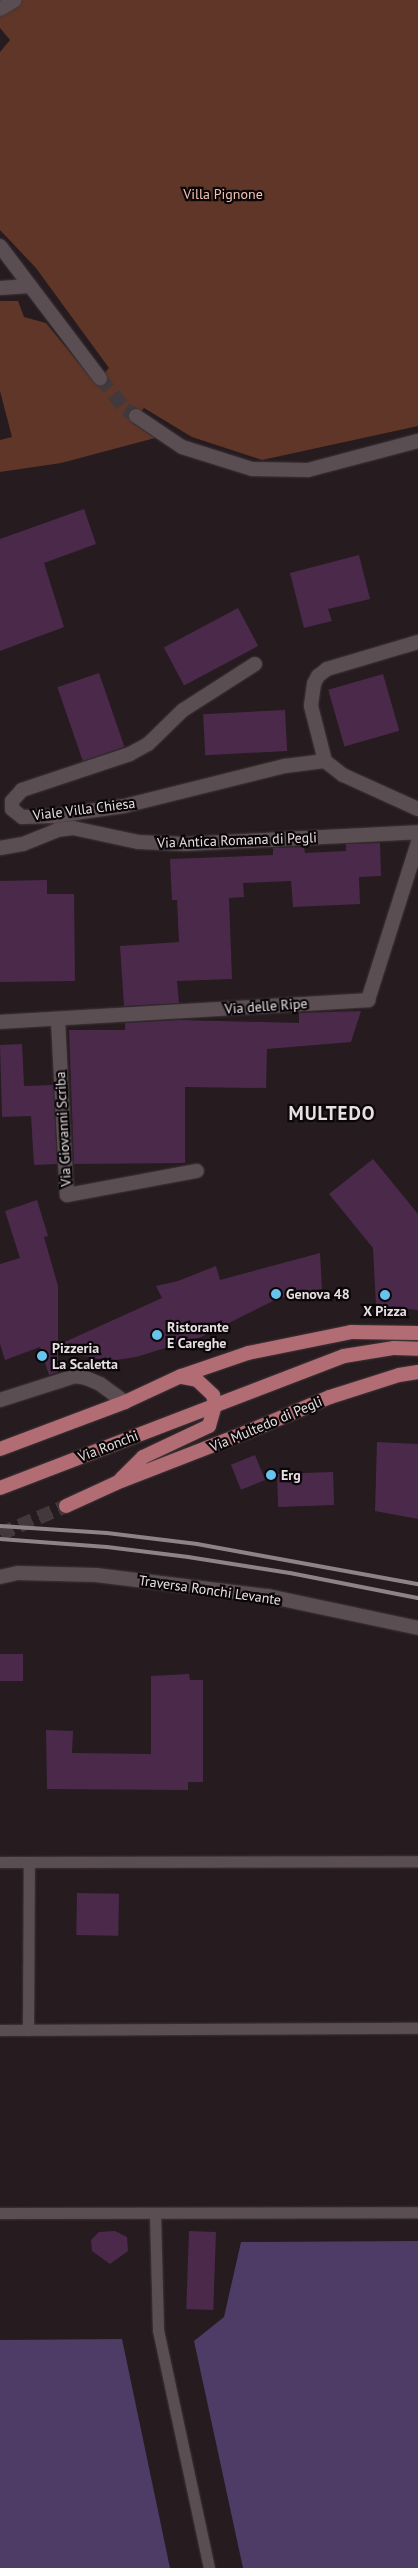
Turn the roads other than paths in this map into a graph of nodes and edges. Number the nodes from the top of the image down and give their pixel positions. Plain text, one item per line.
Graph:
1 (15, 0) edge
2 (0, 9) edge
3 (0, 246) edge
4 (30, 286) junction
5 (0, 288) edge
6 (100, 378) tunnel mouth
7 (136, 416) tunnel mouth
8 (418, 441) edge
9 (418, 642) edge
10 (255, 664) dead end
11 (325, 761) junction
12 (418, 809) edge
13 (418, 832) edge
14 (418, 842) edge
15 (0, 848) edge
16 (58, 1020) junction
17 (0, 1022) edge
18 (197, 1171) dead end
19 (418, 1333) edge
20 (418, 1348) edge
21 (418, 1372) edge
22 (181, 1376) junction
23 (0, 1400) edge
24 (125, 1402) junction
25 (215, 1405) junction
26 (0, 1449) edge
27 (116, 1484) junction
28 (0, 1488) edge
29 (66, 1506) tunnel mouth
30 (0, 1577) edge
31 (418, 1628) edge
32 (418, 1861) edge
33 (0, 1862) edge
34 (29, 1862) junction
35 (418, 2028) edge
36 (0, 2030) edge
37 (28, 2030) junction
38 (0, 2212) edge
39 (418, 2212) edge
40 (155, 2214) junction
41 (209, 2568) edge

1 - 2 street
3 - 4 street
4 - 5 street
4 - 6 street
7 - 8 street
9 - 11 street
10 - 11 street, Viale Villa Chiesa
11 - 12 street
13 - 15 street, Via Antica Romana di Pegli
14 - 16 street, Via delle Ripe
16 - 17 street, Via delle Ripe
16 - 18 street, Via Giovanni Scriba
19 - 22 main road
20 - 25 main road
21 - 27 main road, Via Multedo di Pegli
22 - 24 main road
22 - 25 main road
23 - 24 street
24 - 26 main road
25 - 27 main road, Via Multedo di Pegli
25 - 28 main road, Via Ronchi
27 - 29 main road, Via Multedo di Pegli
30 - 31 street, Traversa Ronchi Levante
32 - 34 lane
33 - 34 lane
34 - 37 lane
35 - 37 lane
36 - 37 lane
38 - 40 lane
39 - 40 lane
40 - 41 lane

